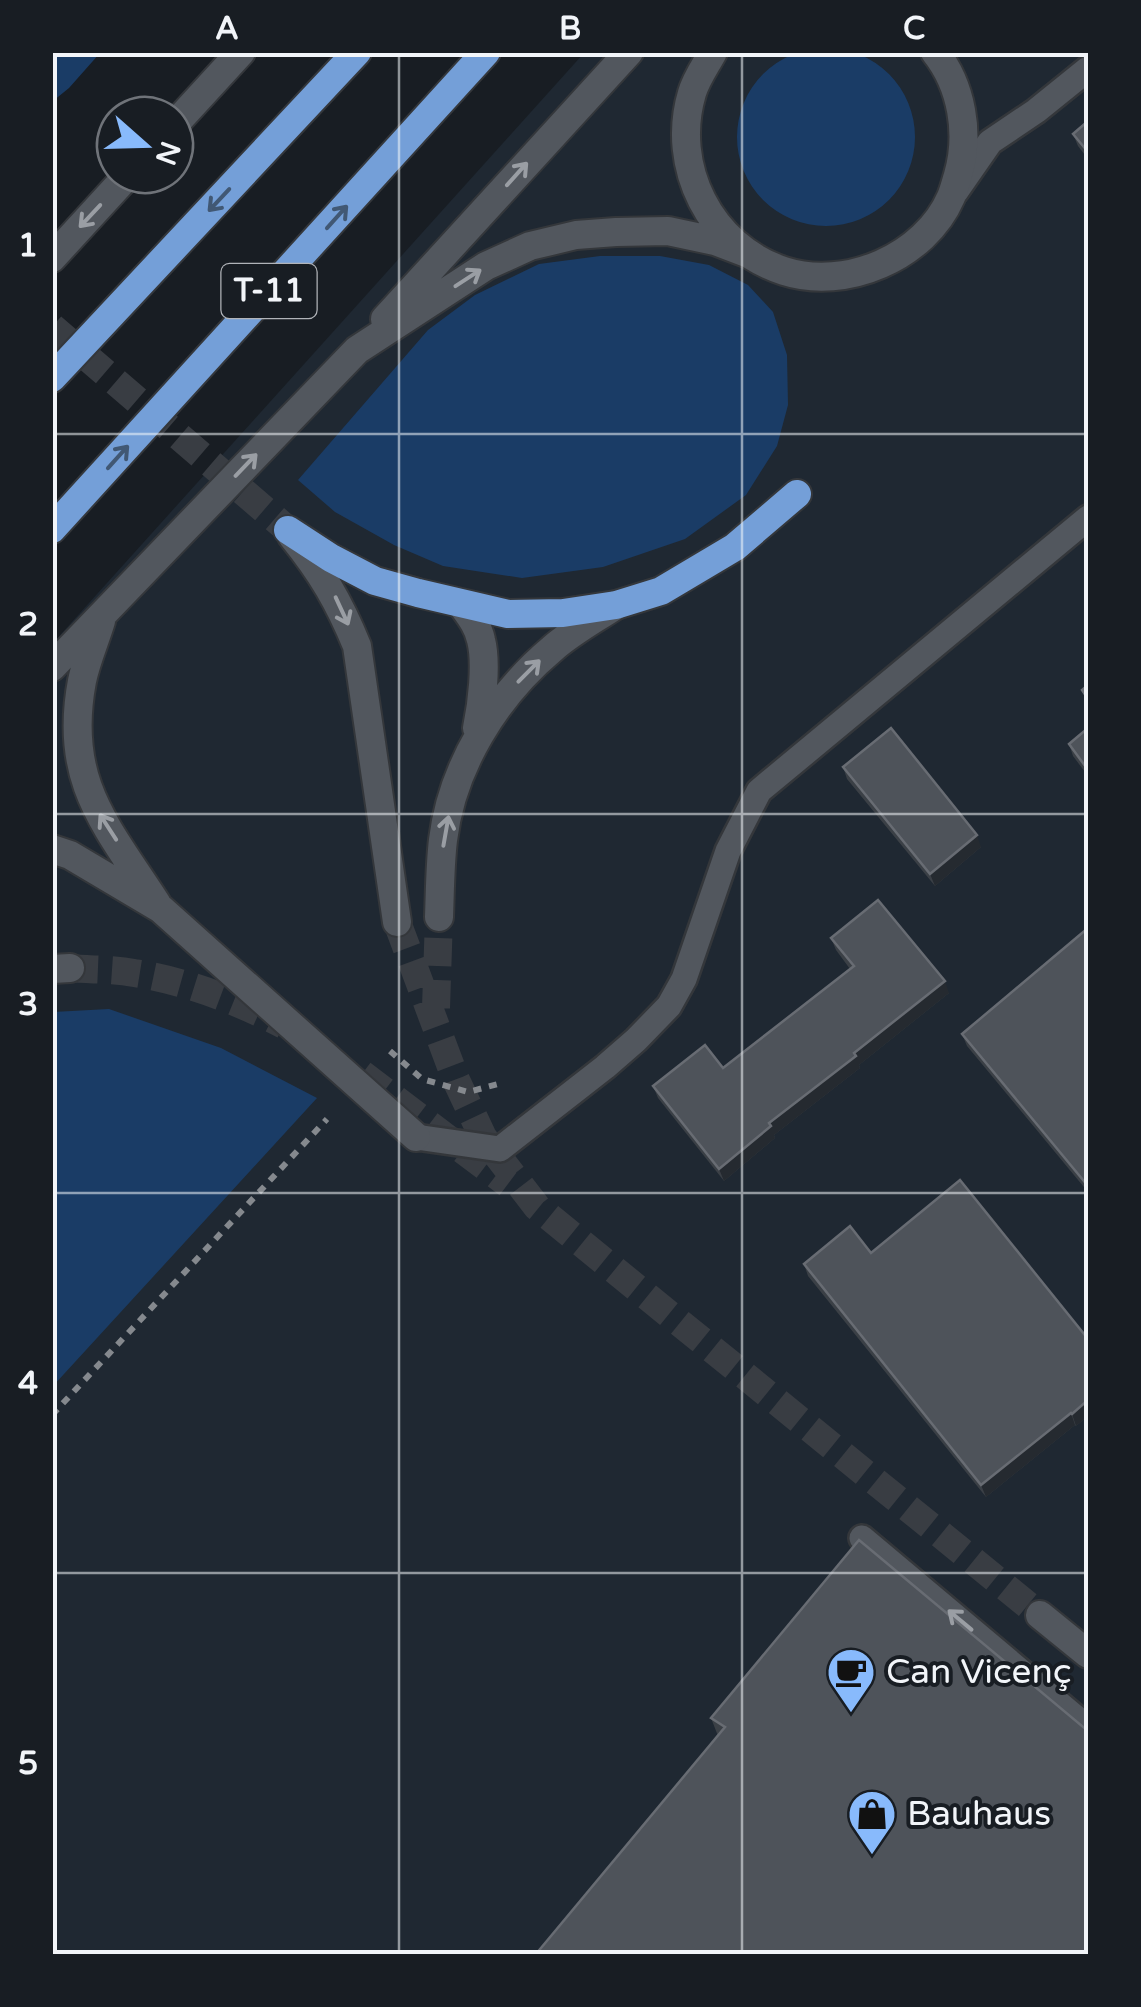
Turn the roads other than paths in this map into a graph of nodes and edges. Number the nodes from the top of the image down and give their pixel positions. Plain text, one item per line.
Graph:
1 (241, 52) edge
2 (357, 52) edge
3 (486, 52) edge
4 (629, 52) edge
5 (713, 52) edge
6 (935, 52) edge
7 (1088, 69) edge
8 (195, 102) edge
9 (110, 195) edge
10 (950, 199) junction
11 (749, 254) junction
12 (52, 258) edge
13 (357, 350) junction
14 (52, 378) edge
15 (797, 494) dead end
16 (1088, 518) edge
17 (52, 529) edge
18 (288, 530) joint
19 (462, 604) junction
20 (616, 605) junction
21 (105, 610) junction
22 (52, 667) edge
23 (472, 749) junction
24 (52, 849) edge
25 (160, 909) junction
26 (439, 917) tunnel mouth
27 (397, 922) tunnel mouth
28 (416, 1137) joint
29 (862, 1538) edge
30 (1040, 1615) tunnel mouth
31 (1088, 1654) edge
32 (1088, 1728) edge

1 - 8 street
2 -> 14 highway, T-11
17 -> 3 highway, T-11
13 -> 4 street
5 - 11 street
6 - 10 street
7 - 10 lane
9 -> 12 street
10 - 11 street
13 -> 11 street
21 -> 13 street
15 - 20 highway
16 - 28 lane
18 - 19 highway
18 -> 27 street
19 - 20 highway
19 - 23 street
23 -> 20 street
21 - 22 street
25 -> 21 street
26 -> 23 street
24 - 25 street
25 - 28 street
32 -> 29 lane
30 - 31 street

